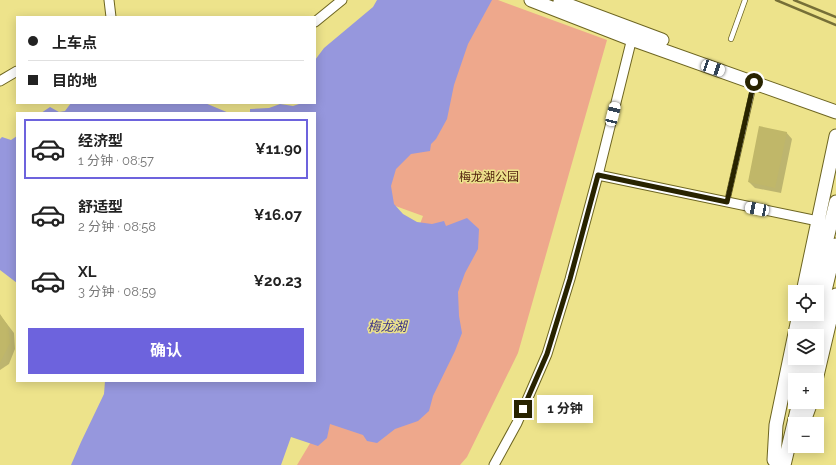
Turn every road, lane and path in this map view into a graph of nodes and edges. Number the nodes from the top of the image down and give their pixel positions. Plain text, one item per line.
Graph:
1 (109, 0) edge
2 (342, 0) edge
3 (531, 0) edge
4 (556, 0) edge
5 (745, 0) edge
6 (110, 16) edge
7 (316, 21) edge
8 (633, 34) junction
9 (731, 39) dead end
10 (16, 72) edge
11 (0, 81) edge
12 (754, 82) junction
13 (836, 105) edge
14 (836, 112) edge
15 (836, 136) edge
16 (598, 175) junction
17 (727, 202) junction
18 (836, 202) edge
19 (818, 221) junction
20 (836, 245) edge
21 (804, 285) edge
22 (816, 285) edge
23 (836, 294) edge
24 (798, 321) edge
25 (816, 329) edge
26 (797, 365) edge
27 (818, 373) edge
28 (788, 448) edge
29 (777, 463) edge
30 (495, 464) edge

1 - 6 street
2 - 7 street
3 - 8 main road
4 - 8 main road
5 - 9 lane
8 - 12 main road
8 - 13 main road
8 - 16 street
10 - 11 street
12 - 14 main road
12 - 17 lane
15 - 19 main road
16 - 17 street
16 - 30 street
17 - 19 street
18 - 22 main road
19 - 21 main road
20 - 25 main road
23 - 27 main road
24 - 29 main road
26 - 29 main road
28 - 29 main road

